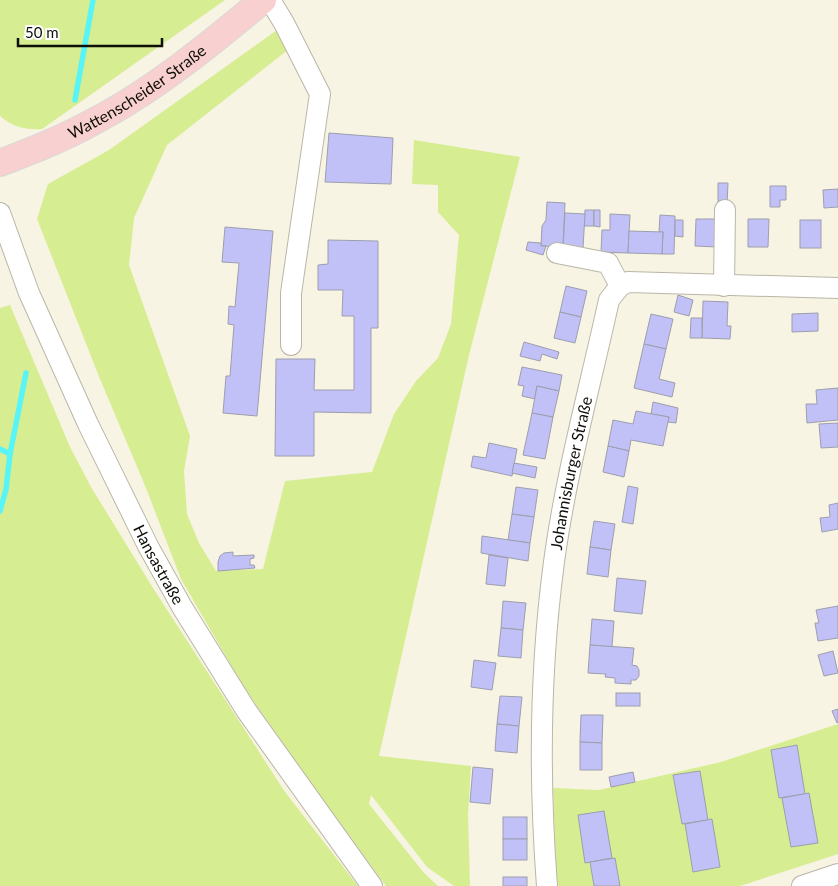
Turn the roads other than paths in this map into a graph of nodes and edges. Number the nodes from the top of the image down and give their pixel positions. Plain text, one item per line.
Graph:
1 (262, 0) edge
2 (270, 0) edge
3 (0, 163) edge
4 (724, 210) dead end
5 (0, 213) edge
6 (557, 253) dead end
7 (620, 286) junction
8 (724, 286) junction
9 (838, 288) edge
10 (291, 345) dead end
11 (838, 874) edge
12 (372, 886) edge
13 (547, 886) edge
14 (802, 886) edge

1 - 3 main road, Wattenscheider Straße
2 - 10 street
4 - 8 street
5 - 12 street, Hansastraße
6 - 7 street
7 - 8 street
7 - 13 street, Johannisburger Straße
8 - 9 street
11 - 14 street

